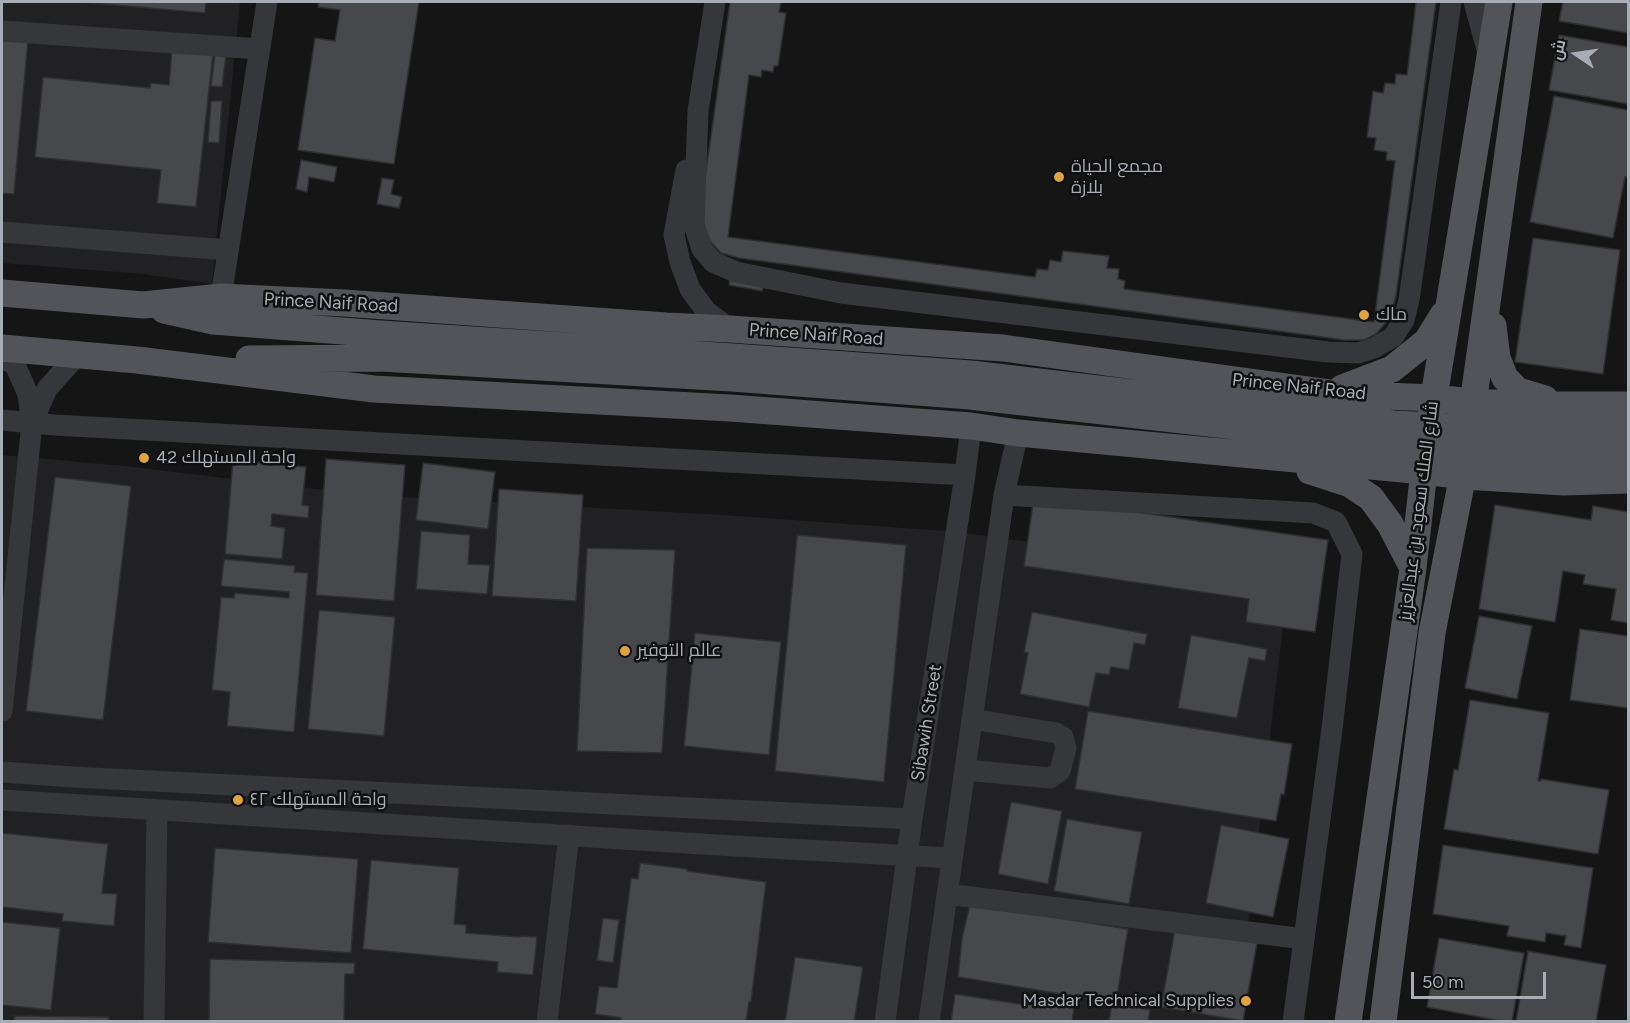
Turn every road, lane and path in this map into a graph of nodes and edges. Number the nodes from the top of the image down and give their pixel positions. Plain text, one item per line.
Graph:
1 (267, 2) edge
2 (715, 2) edge
3 (1451, 2) edge
4 (1474, 2) edge
5 (1499, 2) edge
6 (1529, 2) edge
7 (2, 31) edge
8 (260, 49) junction
9 (1490, 57) junction
10 (698, 111) junction
11 (2, 232) edge
12 (228, 250) junction
13 (680, 262) junction
14 (713, 262) junction
15 (1489, 289) junction
16 (2, 293) edge
17 (221, 297) junction
18 (143, 305) junction
19 (1448, 306) junction
20 (730, 329) junction
21 (2, 348) edge
22 (78, 354) junction
23 (2, 358) edge
24 (137, 360) junction
25 (733, 367) junction
26 (1330, 392) junction
27 (1433, 398) junction
28 (1473, 402) junction
29 (1563, 405) junction
30 (1629, 405) edge
31 (2, 420) edge
32 (32, 423) junction
33 (970, 426) junction
34 (1629, 432) edge
35 (1018, 433) junction
36 (1261, 455) junction
37 (1629, 455) edge
38 (1424, 471) junction
39 (965, 475) junction
40 (1464, 476) junction
41 (1629, 480) edge
42 (1564, 482) junction
43 (1004, 495) junction
44 (1413, 568) junction
45 (1432, 633) junction
46 (2, 711) edge
47 (972, 719) junction
48 (965, 770) junction
49 (2, 772) edge
50 (2, 800) edge
51 (157, 811) junction
52 (912, 819) junction
53 (569, 835) junction
54 (908, 855) junction
55 (951, 858) junction
56 (947, 894) junction
57 (1304, 939) junction
58 (154, 1022) edge
59 (547, 1022) edge
60 (885, 1022) edge
61 (929, 1022) edge
62 (1293, 1022) edge
63 (1348, 1022) edge
64 (1383, 1022) edge

1 - 8 street
2 - 10 street
3 - 14 street
4 - 9 street
5 - 9 main road, شارع الملك سعود بن عبدالعزيز
6 - 15 main road, شارع الملك سعود بن عبدالعزيز
7 - 8 street
8 - 12 street
9 - 19 main road, شارع الملك سعود بن عبدالعزيز
10 - 13 street
10 - 14 street
11 - 12 street
12 - 17 street
13 - 14 street
13 - 20 street
15 - 28 main road, شارع الملك سعود بن عبدالعزيز
15 - 29 main road
16 - 18 main road, Prince Naif Road
17 - 18 main road, Prince Naif Road
17 - 20 main road, Prince Naif Road
18 - 25 main road
19 - 26 main road
19 - 27 main road, شارع الملك سعود بن عبدالعزيز
20 - 26 main road, Prince Naif Road
21 - 22 main road
22 - 24 main road
22 - 32 street
23 - 32 street
24 - 25 main road
24 - 33 main road
25 - 34 main road
25 - 37 main road
26 - 27 main road, Prince Naif Road
27 - 28 main road, Prince Naif Road
27 - 38 main road, شارع الملك سعود بن عبدالعزيز
28 - 29 main road, Prince Naif Road
28 - 40 main road, شارع الملك سعود بن عبدالعزيز
29 - 30 main road, Prince Naif Road
31 - 32 street
32 - 39 street
32 - 46 street
33 - 35 main road
33 - 39 street, Sibawih Street
35 - 36 main road
35 - 43 street
36 - 38 main road
36 - 44 main road
38 - 40 main road
38 - 44 main road, شارع الملك سعود بن عبدالعزيز
39 - 52 street, Sibawih Street
40 - 42 main road
40 - 45 main road, شارع الملك سعود بن عبدالعزيز
41 - 42 main road
42 - 45 main road
43 - 47 street
43 - 57 street
44 - 63 main road, شارع الملك سعود بن عبدالعزيز
45 - 64 main road, شارع الملك سعود بن عبدالعزيز
47 - 48 street
47 - 48 street
48 - 55 street
49 - 52 street
50 - 51 street
51 - 53 street
51 - 58 street
52 - 54 street, Sibawih Street
53 - 54 street
53 - 59 street
54 - 55 street
54 - 60 street, Sibawih Street
55 - 56 street
56 - 57 street
56 - 61 street
57 - 62 street

